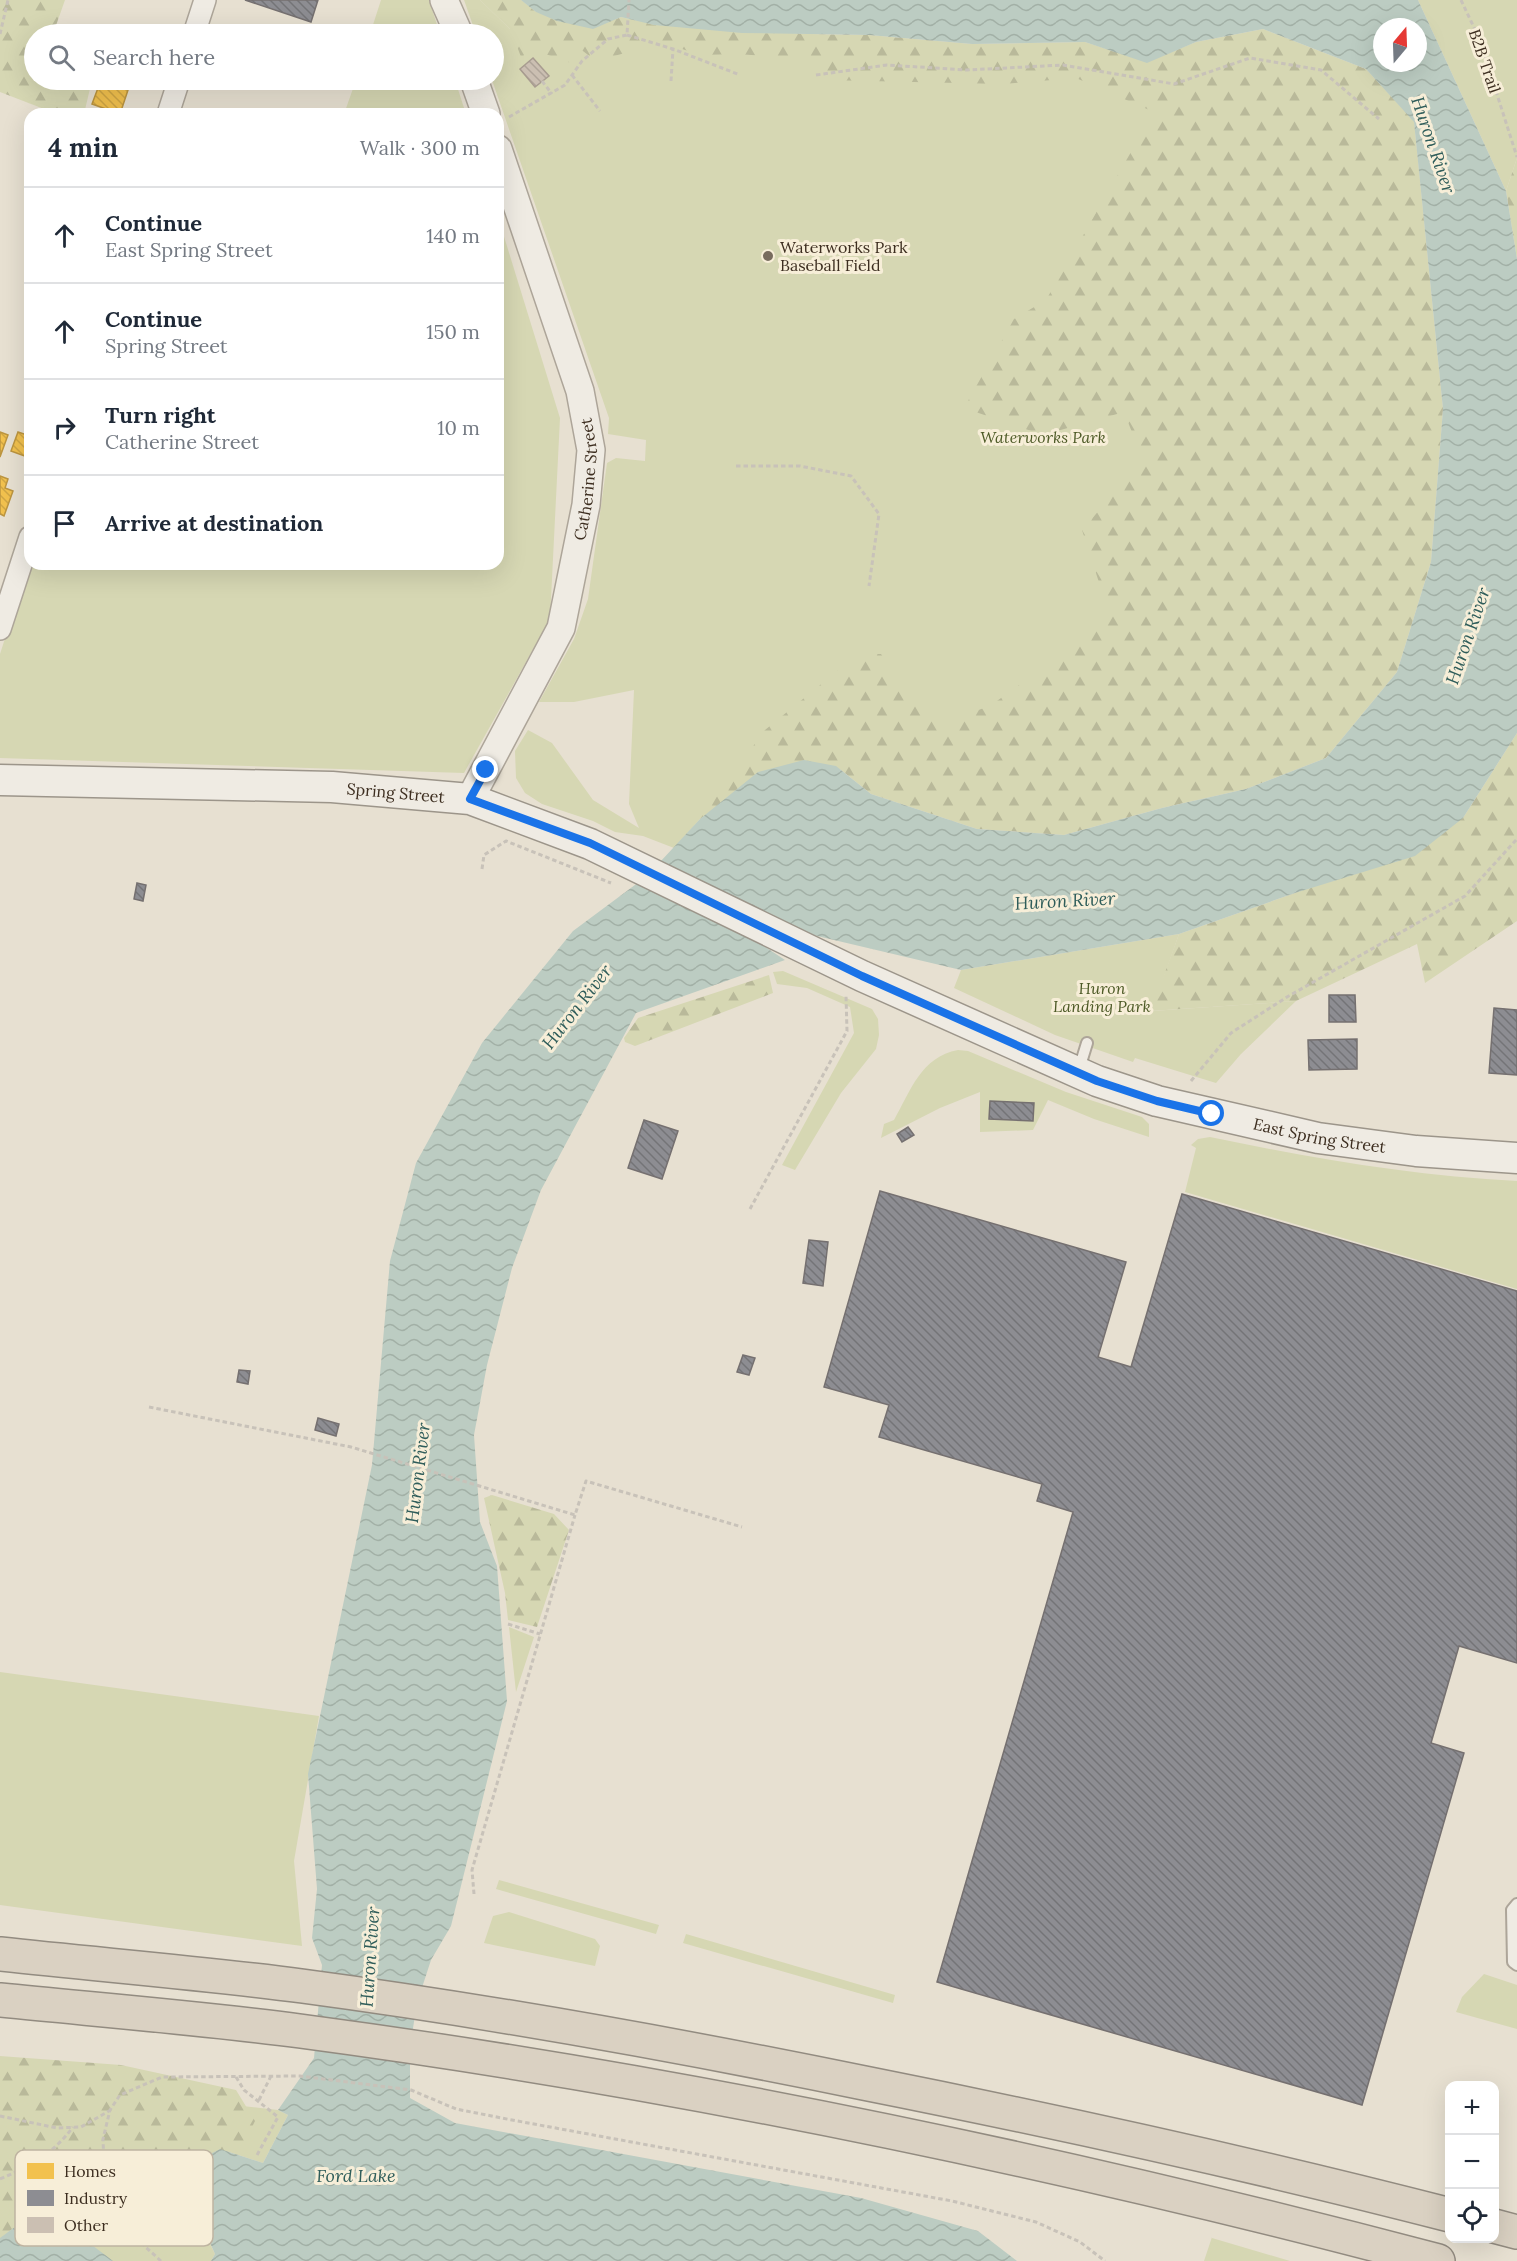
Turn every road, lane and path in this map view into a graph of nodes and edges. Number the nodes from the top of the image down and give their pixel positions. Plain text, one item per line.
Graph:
1 (8, 0) edge
2 (205, 0) edge
3 (444, 0) edge
4 (629, 0) edge
5 (1461, 0) edge
6 (197, 24) edge
7 (455, 24) edge
8 (0, 34) edge
9 (627, 35) junction
10 (673, 49) junction
11 (572, 75) junction
12 (740, 75) dead end
13 (816, 75) dead end
14 (542, 81) dead end
15 (671, 81) dead end
16 (176, 90) edge
17 (480, 90) edge
18 (552, 94) junction
19 (170, 108) edge
20 (490, 108) edge
21 (600, 111) dead end
22 (504, 113) edge
23 (1379, 119) dead end
24 (1517, 157) edge
25 (504, 167) edge
26 (736, 466) dead end
27 (24, 555) edge
28 (869, 586) dead end
29 (0, 629) edge
30 (0, 780) edge
31 (470, 799) junction
32 (1517, 839) edge
33 (482, 869) dead end
34 (608, 882) dead end
35 (854, 984) junction
36 (1087, 1043) dead end
37 (1078, 1073) junction
38 (1191, 1081) dead end
39 (1517, 1158) edge
40 (750, 1209) dead end
41 (150, 1407) dead end
42 (575, 1515) junction
43 (741, 1527) dead end
44 (508, 1624) dead end
45 (540, 1634) junction
46 (474, 1894) dead end
47 (1517, 1904) edge
48 (0, 1954) edge
49 (1517, 1965) edge
50 (0, 2000) edge
51 (271, 2076) junction
52 (236, 2077) junction
53 (259, 2100) junction
54 (110, 2110) junction
55 (0, 2116) edge
56 (73, 2127) junction
57 (54, 2150) edge
58 (103, 2150) edge
59 (257, 2156) dead end
60 (15, 2173) edge
61 (0, 2179) edge
62 (1445, 2214) edge
63 (1499, 2227) edge
64 (1517, 2232) edge
65 (144, 2246) edge
66 (161, 2261) edge
67 (1104, 2261) edge
68 (1438, 2261) edge

1 - 8 path
2 - 6 street
3 - 7 street
4 - 9 path
5 - 24 path, B2B Trail
9 - 10 path
9 - 11 path
10 - 12 path
10 - 15 path
11 - 18 path
11 - 21 path
13 - 23 path
14 - 18 path
16 - 19 street
17 - 20 street
18 - 22 path
25 - 31 street, Catherine Street
26 - 28 path
27 - 29 street
30 - 31 main road, Spring Street
31 - 35 main road, Spring Street
32 - 38 path
33 - 34 path
35 - 37 main road, East Spring Street
35 - 40 path
36 - 37 lane
37 - 39 main road, East Spring Street
41 - 42 path
42 - 43 path
42 - 45 path
44 - 45 path
45 - 46 path
47 - 49 lane
48 - 62 highway
50 - 68 highway
51 - 52 path
51 - 53 path
51 - 67 path
52 - 53 path
52 - 54 path
53 - 59 path
54 - 56 path
54 - 58 path
55 - 56 path
56 - 57 path
60 - 61 path
63 - 64 highway
65 - 66 path

